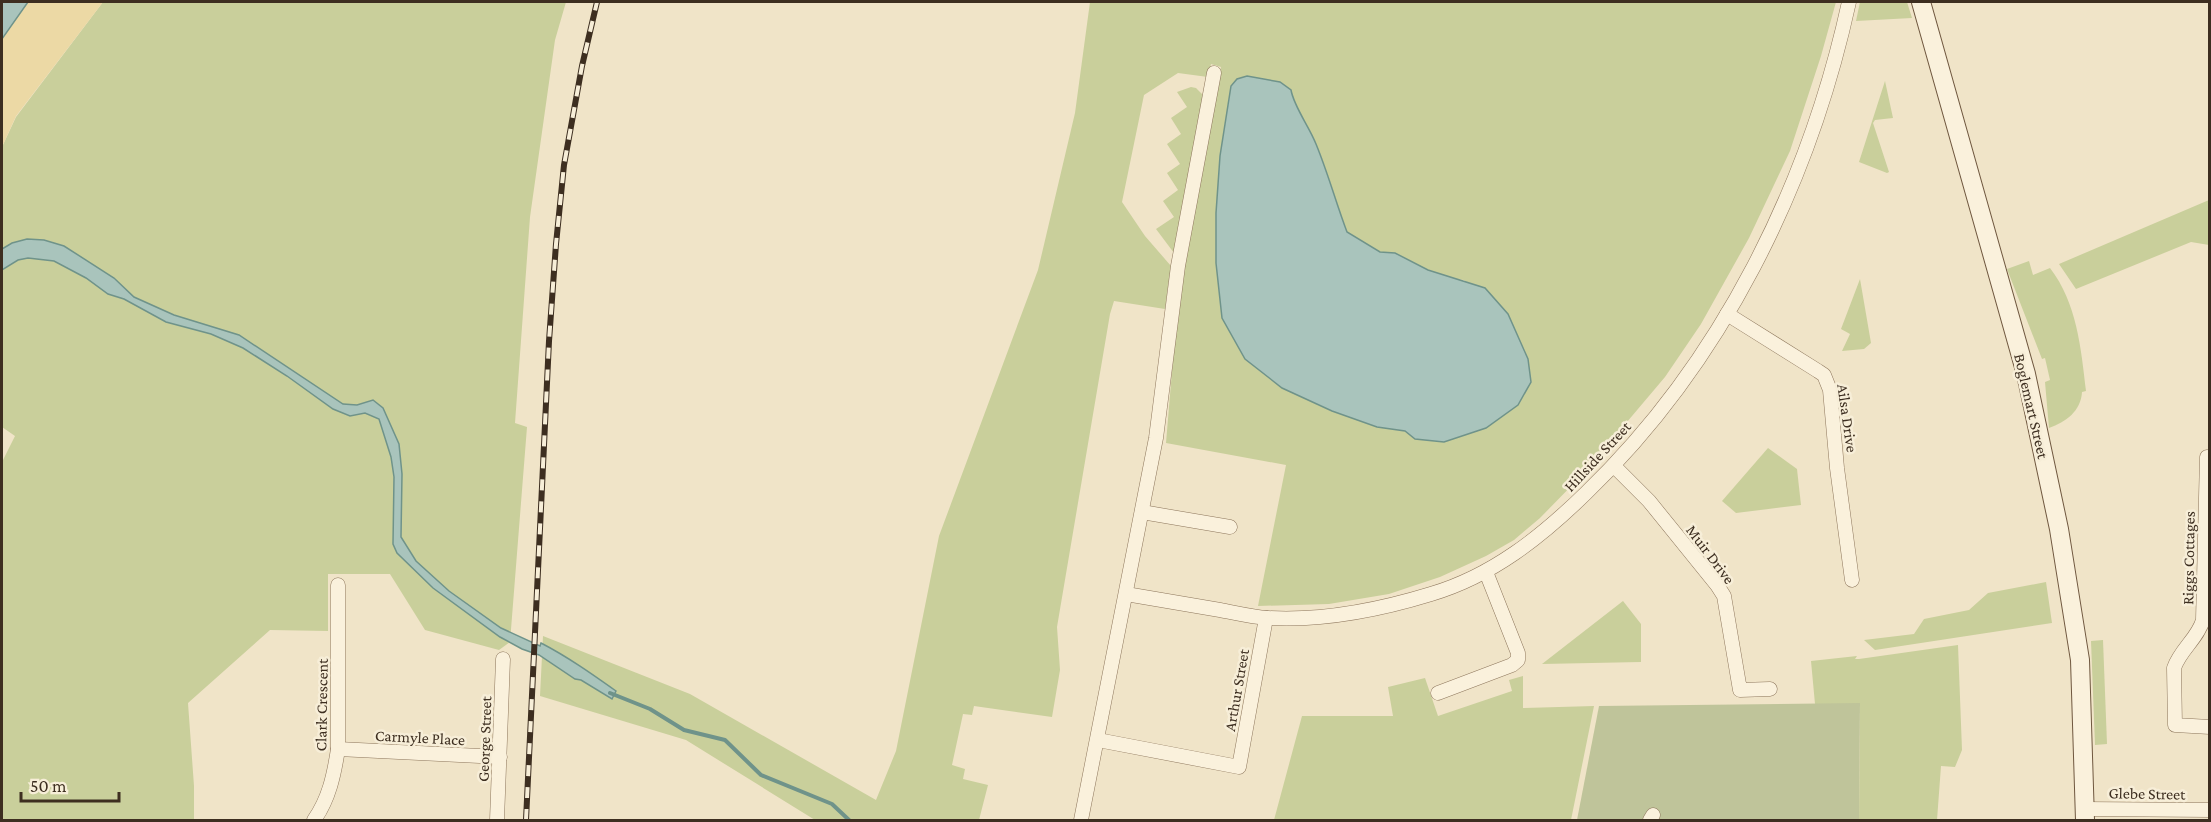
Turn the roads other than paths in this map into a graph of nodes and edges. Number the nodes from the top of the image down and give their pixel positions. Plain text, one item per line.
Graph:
1 (1849, 2) edge
2 (1921, 2) edge
3 (1214, 73) dead end
4 (1727, 314) junction
5 (2206, 457) dead end
6 (1614, 466) junction
7 (1142, 512) junction
8 (1230, 528) dead end
9 (1486, 572) junction
10 (1852, 579) dead end
11 (338, 585) dead end
12 (1126, 594) junction
13 (1266, 618) junction
14 (503, 659) dead end
15 (1770, 690) dead end
16 (1438, 693) dead end
17 (2210, 727) edge
18 (1098, 740) junction
19 (338, 749) junction
20 (500, 757) junction
21 (2210, 810) edge
22 (2084, 815) edge
23 (314, 820) edge
24 (497, 820) edge
25 (1081, 820) edge

1 - 4 street, Hillside Street
2 - 22 main road, Boglemart Street
3 - 7 street
4 - 6 street, Hillside Street
4 - 10 street, Ailsa Drive
5 - 17 street, Riggs Cottages
6 - 9 street, Hillside Street
6 - 15 street, Muir Drive
7 - 8 street
7 - 12 street
9 - 13 street, Hillside Street
9 - 16 street
11 - 19 street, Clark Crescent
12 - 13 street, Hillside Street
12 - 18 street
13 - 18 street, Arthur Street
14 - 20 street, George Street
18 - 25 street
19 - 20 street, Carmyle Place
19 - 23 street, Clark Crescent
20 - 24 street, George Street
21 - 22 street, Glebe Street

